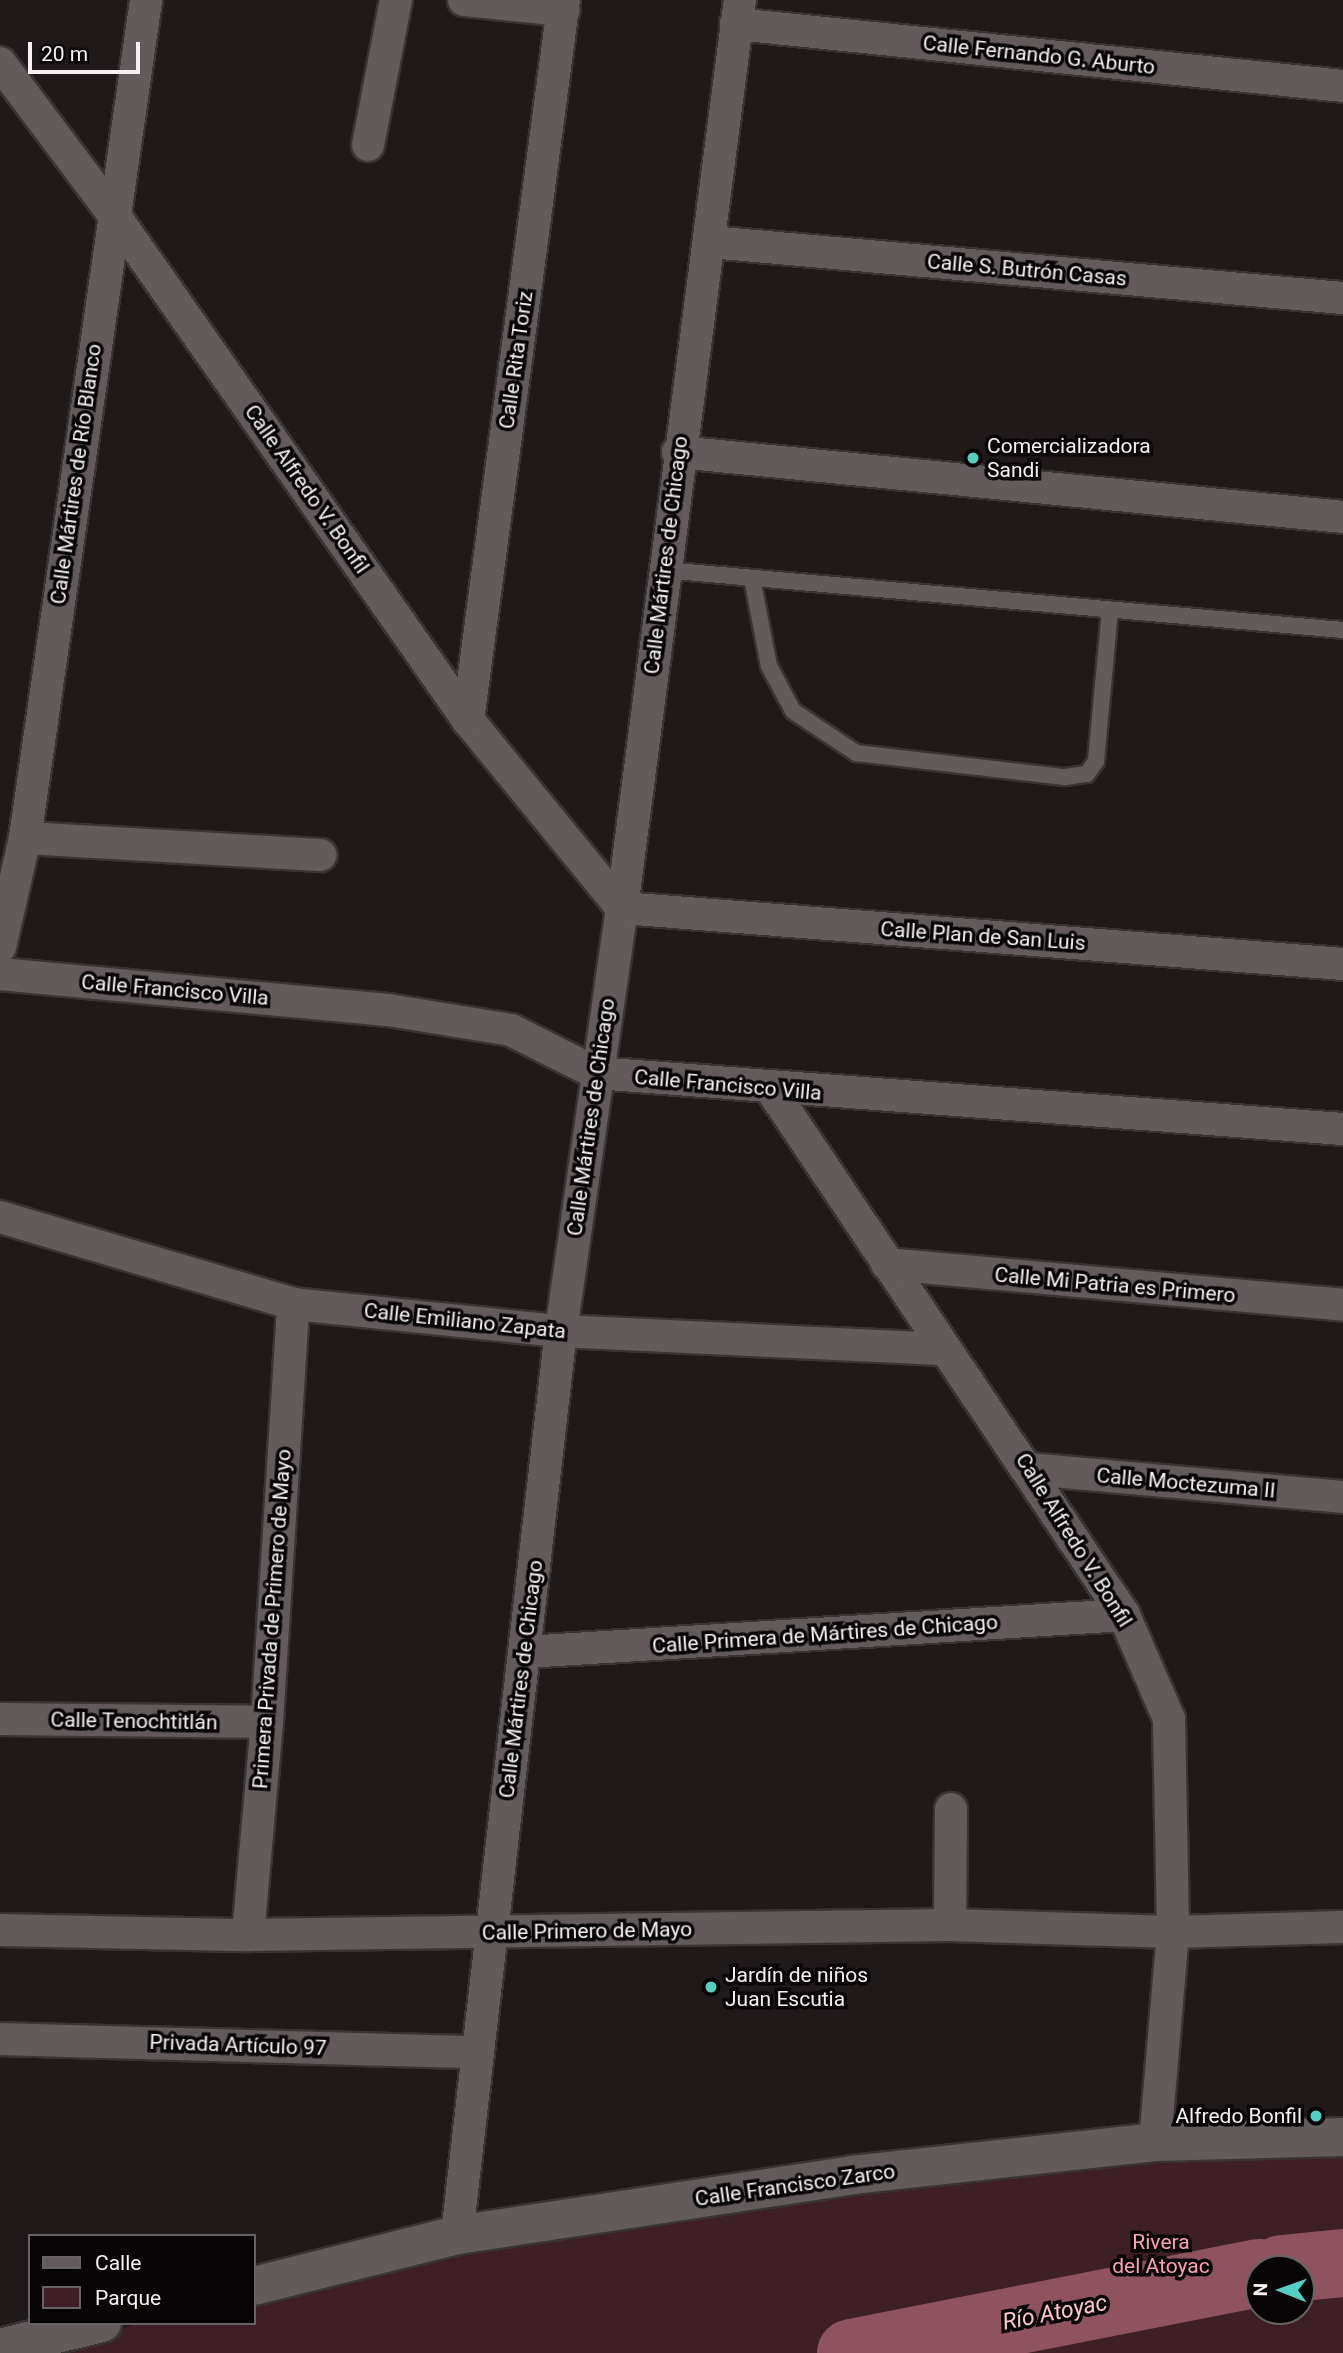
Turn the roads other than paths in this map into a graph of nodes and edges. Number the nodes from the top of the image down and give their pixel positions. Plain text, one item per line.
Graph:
1 (146, 0) edge
2 (396, 0) edge
3 (464, 0) edge
4 (563, 5) edge
5 (738, 12) edge
6 (0, 63) edge
7 (1343, 86) edge
8 (368, 145) dead end
9 (113, 212) junction
10 (710, 242) junction
11 (1343, 298) edge
12 (678, 452) junction
13 (1343, 517) edge
14 (664, 570) junction
15 (752, 578) junction
16 (1110, 610) junction
17 (1343, 630) edge
18 (468, 720) junction
19 (25, 838) junction
20 (321, 855) dead end
21 (622, 908) junction
22 (0, 947) edge
23 (1343, 964) edge
24 (0, 974) edge
25 (596, 1073) junction
26 (771, 1090) junction
27 (1343, 1129) edge
28 (0, 1217) edge
29 (887, 1264) junction
30 (293, 1304) junction
31 (1343, 1305) edge
32 (561, 1331) junction
33 (942, 1349) junction
34 (1030, 1469) junction
35 (1343, 1497) edge
36 (1124, 1615) junction
37 (525, 1653) junction
38 (0, 1720) edge
39 (267, 1722) junction
40 (951, 1810) dead end
41 (950, 1925) junction
42 (1343, 1927) edge
43 (0, 1930) edge
44 (1174, 1932) junction
45 (489, 1933) junction
46 (248, 1935) junction
47 (0, 2039) edge
48 (476, 2052) junction
49 (1343, 2137) edge
50 (1155, 2141) junction
51 (457, 2235) junction
52 (256, 2285) edge
53 (94, 2325) edge
54 (0, 2348) edge

1 - 9 street, Calle Mártires de Río Blanco
2 - 8 street
3 - 4 street
4 - 18 street, Calle Rita Toriz
5 - 7 street, Calle Fernando G. Aburto
5 - 10 street, Calle Mártires de Chicago
6 - 9 street, Calle Alfredo V. Bonfil
9 - 18 street, Calle Alfredo V. Bonfil
9 - 19 street, Calle Mártires de Río Blanco
10 - 11 street, Calle S. Butrón Casas
10 - 12 street, Calle Mártires de Chicago
12 - 13 street
12 - 14 street, Calle Mártires de Chicago
14 - 15 lane
14 - 21 street, Calle Mártires de Chicago
15 - 16 lane
15 - 16 lane
16 - 17 lane
18 - 21 street, Calle Alfredo V. Bonfil
19 - 20 street
19 - 22 street, Calle Mártires de Río Blanco
21 - 23 street, Calle Plan de San Luis
21 - 25 street, Calle Mártires de Chicago
24 - 25 street, Calle Francisco Villa
25 - 26 street, Calle Francisco Villa
25 - 32 street, Calle Mártires de Chicago
26 - 27 street, Calle Francisco Villa
26 - 29 street, Calle Alfredo V. Bonfil
28 - 30 street, Calle Emiliano Zapata
29 - 31 street, Calle Mi Patria es Primero
29 - 33 street, Calle Alfredo V. Bonfil
30 - 32 street, Calle Emiliano Zapata
30 - 39 street, Primera Privada de Primero de Mayo
32 - 33 street, Calle Emiliano Zapata
32 - 37 street, Calle Mártires de Chicago
33 - 34 street, Calle Alfredo V. Bonfil
34 - 35 street, Calle Moctezuma II
34 - 36 street, Calle Alfredo V. Bonfil
36 - 37 street, Calle Primera de Mártires de Chicago
36 - 44 street, Calle Alfredo V. Bonfil
37 - 45 street, Calle Mártires de Chicago
38 - 39 street, Calle Tenochtitlán
39 - 46 street, Primera Privada de Primero de Mayo
40 - 41 street
41 - 44 street, Calle Primero de Mayo
41 - 45 street, Calle Primero de Mayo
42 - 44 street, Calle Primero de Mayo
43 - 46 street, Calle Primero de Mayo
44 - 50 street, Calle Alfredo V. Bonfil
45 - 46 street, Calle Primero de Mayo
45 - 48 street, Calle Mártires de Chicago
47 - 48 street, Privada Artículo 97
48 - 51 street, Calle Mártires de Chicago
49 - 50 street, Calle Francisco Zarco
50 - 51 street, Calle Francisco Zarco
51 - 52 street, Calle Francisco Zarco
53 - 54 street

